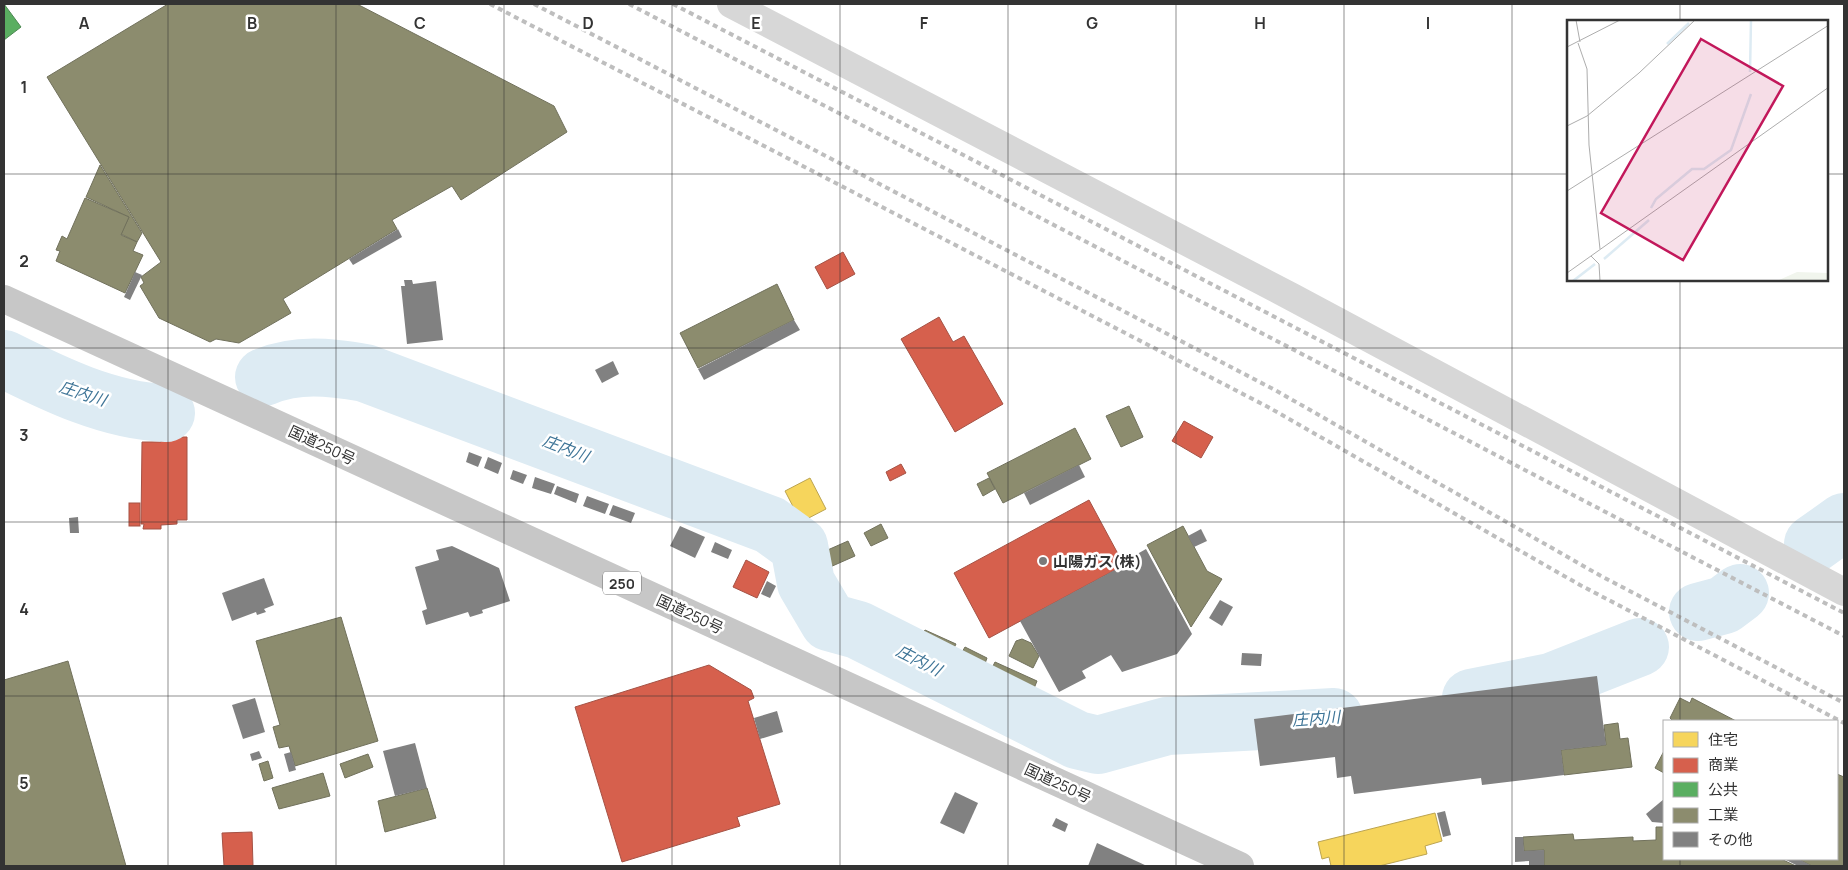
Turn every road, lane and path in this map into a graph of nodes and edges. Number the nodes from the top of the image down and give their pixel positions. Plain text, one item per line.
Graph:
1 (731, 4) edge
2 (4, 299) edge
3 (1844, 592) edge
4 (1240, 866) edge

1 - 3 street
2 - 4 highway, 国道250号 / 250

